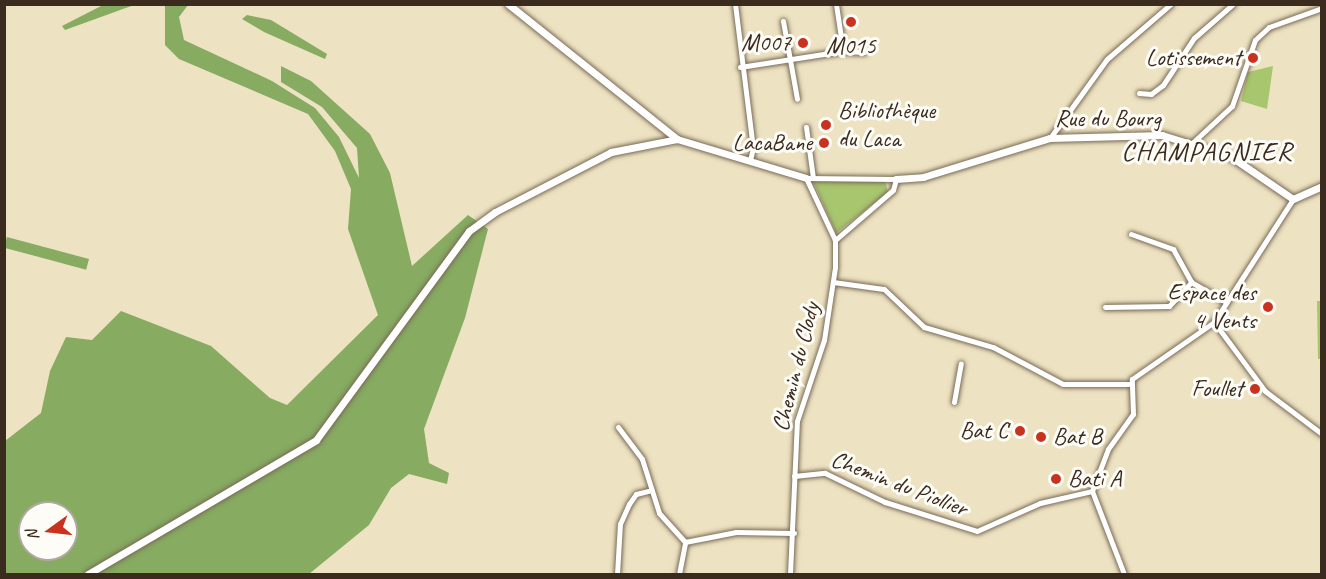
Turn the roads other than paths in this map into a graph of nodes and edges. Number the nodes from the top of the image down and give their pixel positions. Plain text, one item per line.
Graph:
1 (508, 4) edge
2 (735, 4) edge
3 (836, 4) edge
4 (1171, 4) edge
5 (1233, 4) edge
6 (1322, 8) edge
7 (783, 21) dead end
8 (843, 51) junction
9 (864, 52) dead end
10 (791, 58) junction
11 (740, 67) junction
12 (1139, 93) dead end
13 (797, 99) dead end
14 (806, 127) dead end
15 (1050, 138) junction
16 (677, 139) junction
17 (1191, 144) junction
18 (750, 160) junction
19 (810, 178) junction
20 (896, 179) junction
21 (1322, 186) edge
22 (1293, 199) junction
23 (1131, 234) dead end
24 (835, 240) junction
25 (833, 282) junction
26 (1191, 282) junction
27 (1226, 302) junction
28 (1105, 307) dead end
29 (1214, 322) junction
30 (961, 364) dead end
31 (1129, 384) junction
32 (954, 402) dead end
33 (618, 427) dead end
34 (1322, 434) edge
35 (794, 476) junction
36 (652, 490) junction
37 (1092, 491) junction
38 (794, 532) junction
39 (685, 542) junction
40 (88, 574) edge
41 (617, 574) edge
42 (679, 574) edge
43 (790, 574) edge
44 (1124, 574) edge

1 - 16 street
2 - 11 street
3 - 8 street
4 - 15 street
5 - 12 street
6 - 17 street
7 - 10 street
8 - 9 street
8 - 10 street
10 - 11 street
10 - 13 street
11 - 18 street
14 - 19 street
15 - 17 street, Rue du Bourg
15 - 20 street, Rue du Bourg
16 - 18 street
16 - 40 street
17 - 22 street, Rue du Bourg
18 - 19 street
19 - 20 street
19 - 24 street
20 - 24 street
21 - 22 street
22 - 27 street
23 - 26 street
24 - 25 street, Chemin du Clody
25 - 31 street
25 - 35 street, Chemin du Clody
26 - 27 street
26 - 28 street
27 - 29 street
29 - 31 street
29 - 34 street
30 - 32 street
31 - 37 street
33 - 36 street
35 - 37 street, Chemin du Piollier
35 - 38 street, Chemin du Clody
36 - 39 street
36 - 41 street
37 - 44 street
38 - 39 street
38 - 43 street, Chemin du Clody
39 - 42 street

